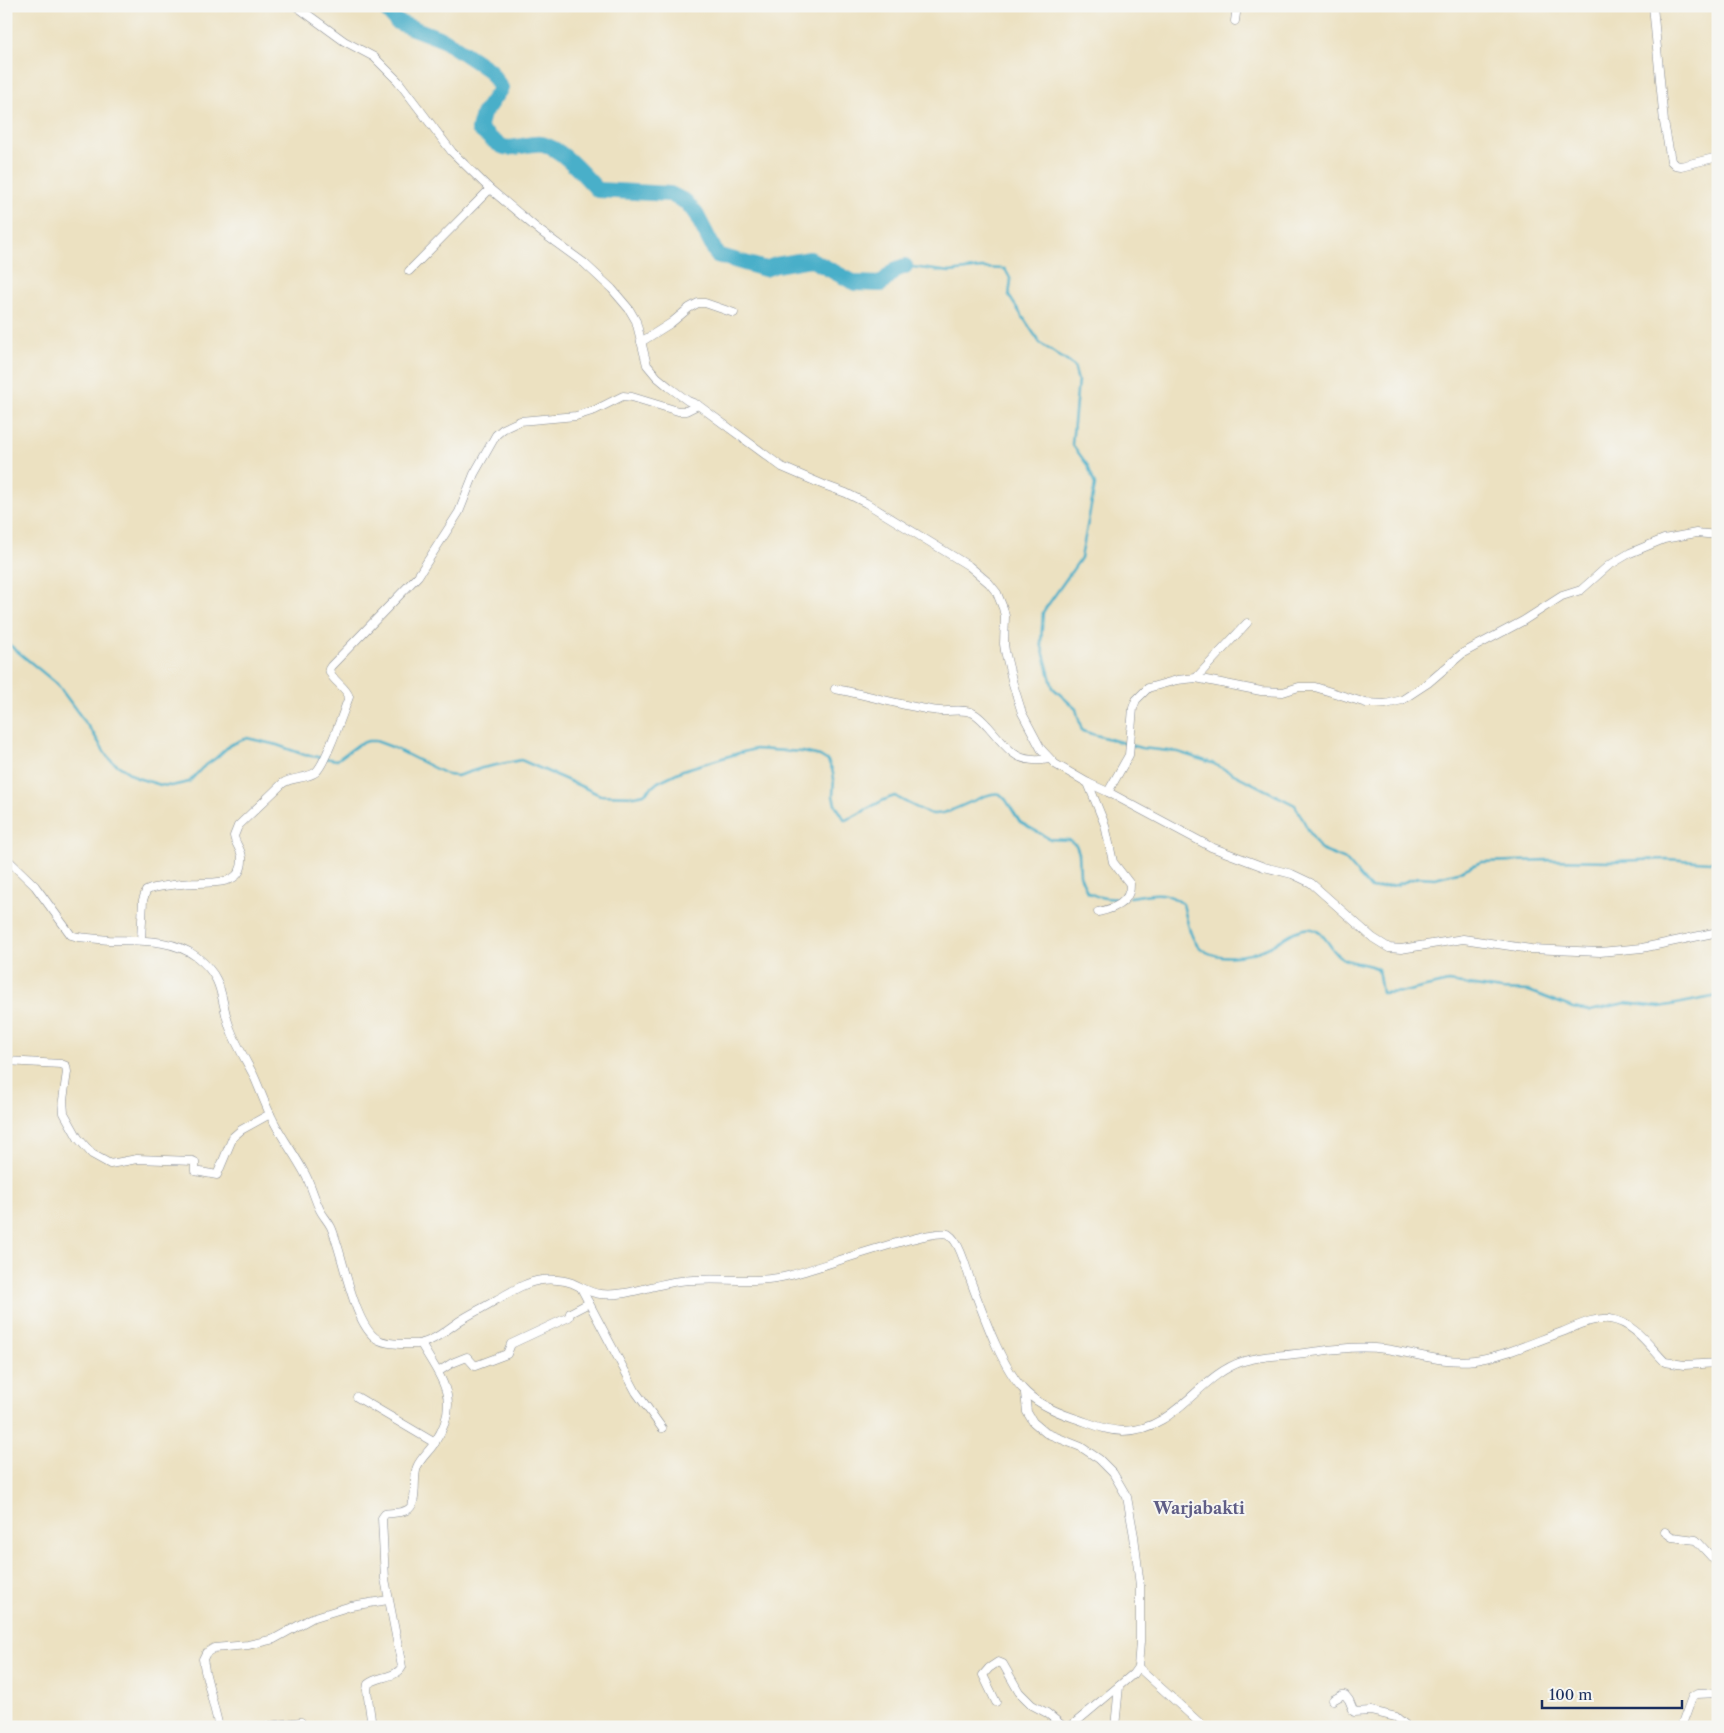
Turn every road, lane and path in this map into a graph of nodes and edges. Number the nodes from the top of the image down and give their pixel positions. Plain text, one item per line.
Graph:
1 (296, 6) edge
2 (1237, 6) edge
3 (1652, 6) edge
4 (1235, 21) dead end
5 (1718, 157) edge
6 (490, 189) junction
7 (408, 271) dead end
8 (734, 313) dead end
9 (641, 342) junction
10 (698, 405) junction
11 (1718, 535) edge
12 (1247, 623) dead end
13 (1196, 678) junction
14 (835, 689) dead end
15 (1049, 759) junction
16 (1088, 784) junction
17 (1108, 792) junction
18 (6, 858) edge
19 (1098, 912) dead end
20 (1718, 932) edge
21 (141, 940) junction
22 (6, 1061) edge
23 (270, 1114) junction
24 (581, 1288) junction
25 (589, 1303) junction
26 (421, 1344) junction
27 (1718, 1362) edge
28 (438, 1372) junction
29 (1025, 1392) junction
30 (357, 1397) dead end
31 (662, 1428) dead end
32 (435, 1442) junction
33 (1665, 1532) dead end
34 (1718, 1564) edge
35 (388, 1600) junction
36 (1138, 1667) junction
37 (1120, 1686) junction
38 (1718, 1693) edge
39 (1333, 1700) dead end
40 (996, 1702) dead end
41 (301, 1722) dead end
42 (219, 1727) edge
43 (260, 1727) edge
44 (372, 1727) edge
45 (1064, 1727) edge
46 (1070, 1727) edge
47 (1115, 1727) edge
48 (1204, 1727) edge
49 (1408, 1727) edge
50 (1681, 1727) edge

1 - 6 street
2 - 4 street
3 - 5 street
6 - 7 street
6 - 9 street
8 - 9 street
9 - 10 street
10 - 15 street
10 - 21 street
11 - 13 street
12 - 13 street
13 - 17 street
14 - 15 street
15 - 16 street
16 - 17 street
16 - 19 street
17 - 20 street
18 - 21 street
21 - 23 street
22 - 23 street
23 - 26 street
24 - 25 street
24 - 26 street
24 - 29 street
25 - 28 street
25 - 31 street
26 - 28 street
27 - 29 street
28 - 32 street
29 - 36 street
30 - 32 street
32 - 35 street
33 - 34 street
35 - 42 street
35 - 44 street
36 - 37 street
36 - 48 street
37 - 46 street
37 - 47 street
38 - 50 street
39 - 49 street
40 - 45 street
41 - 43 street

